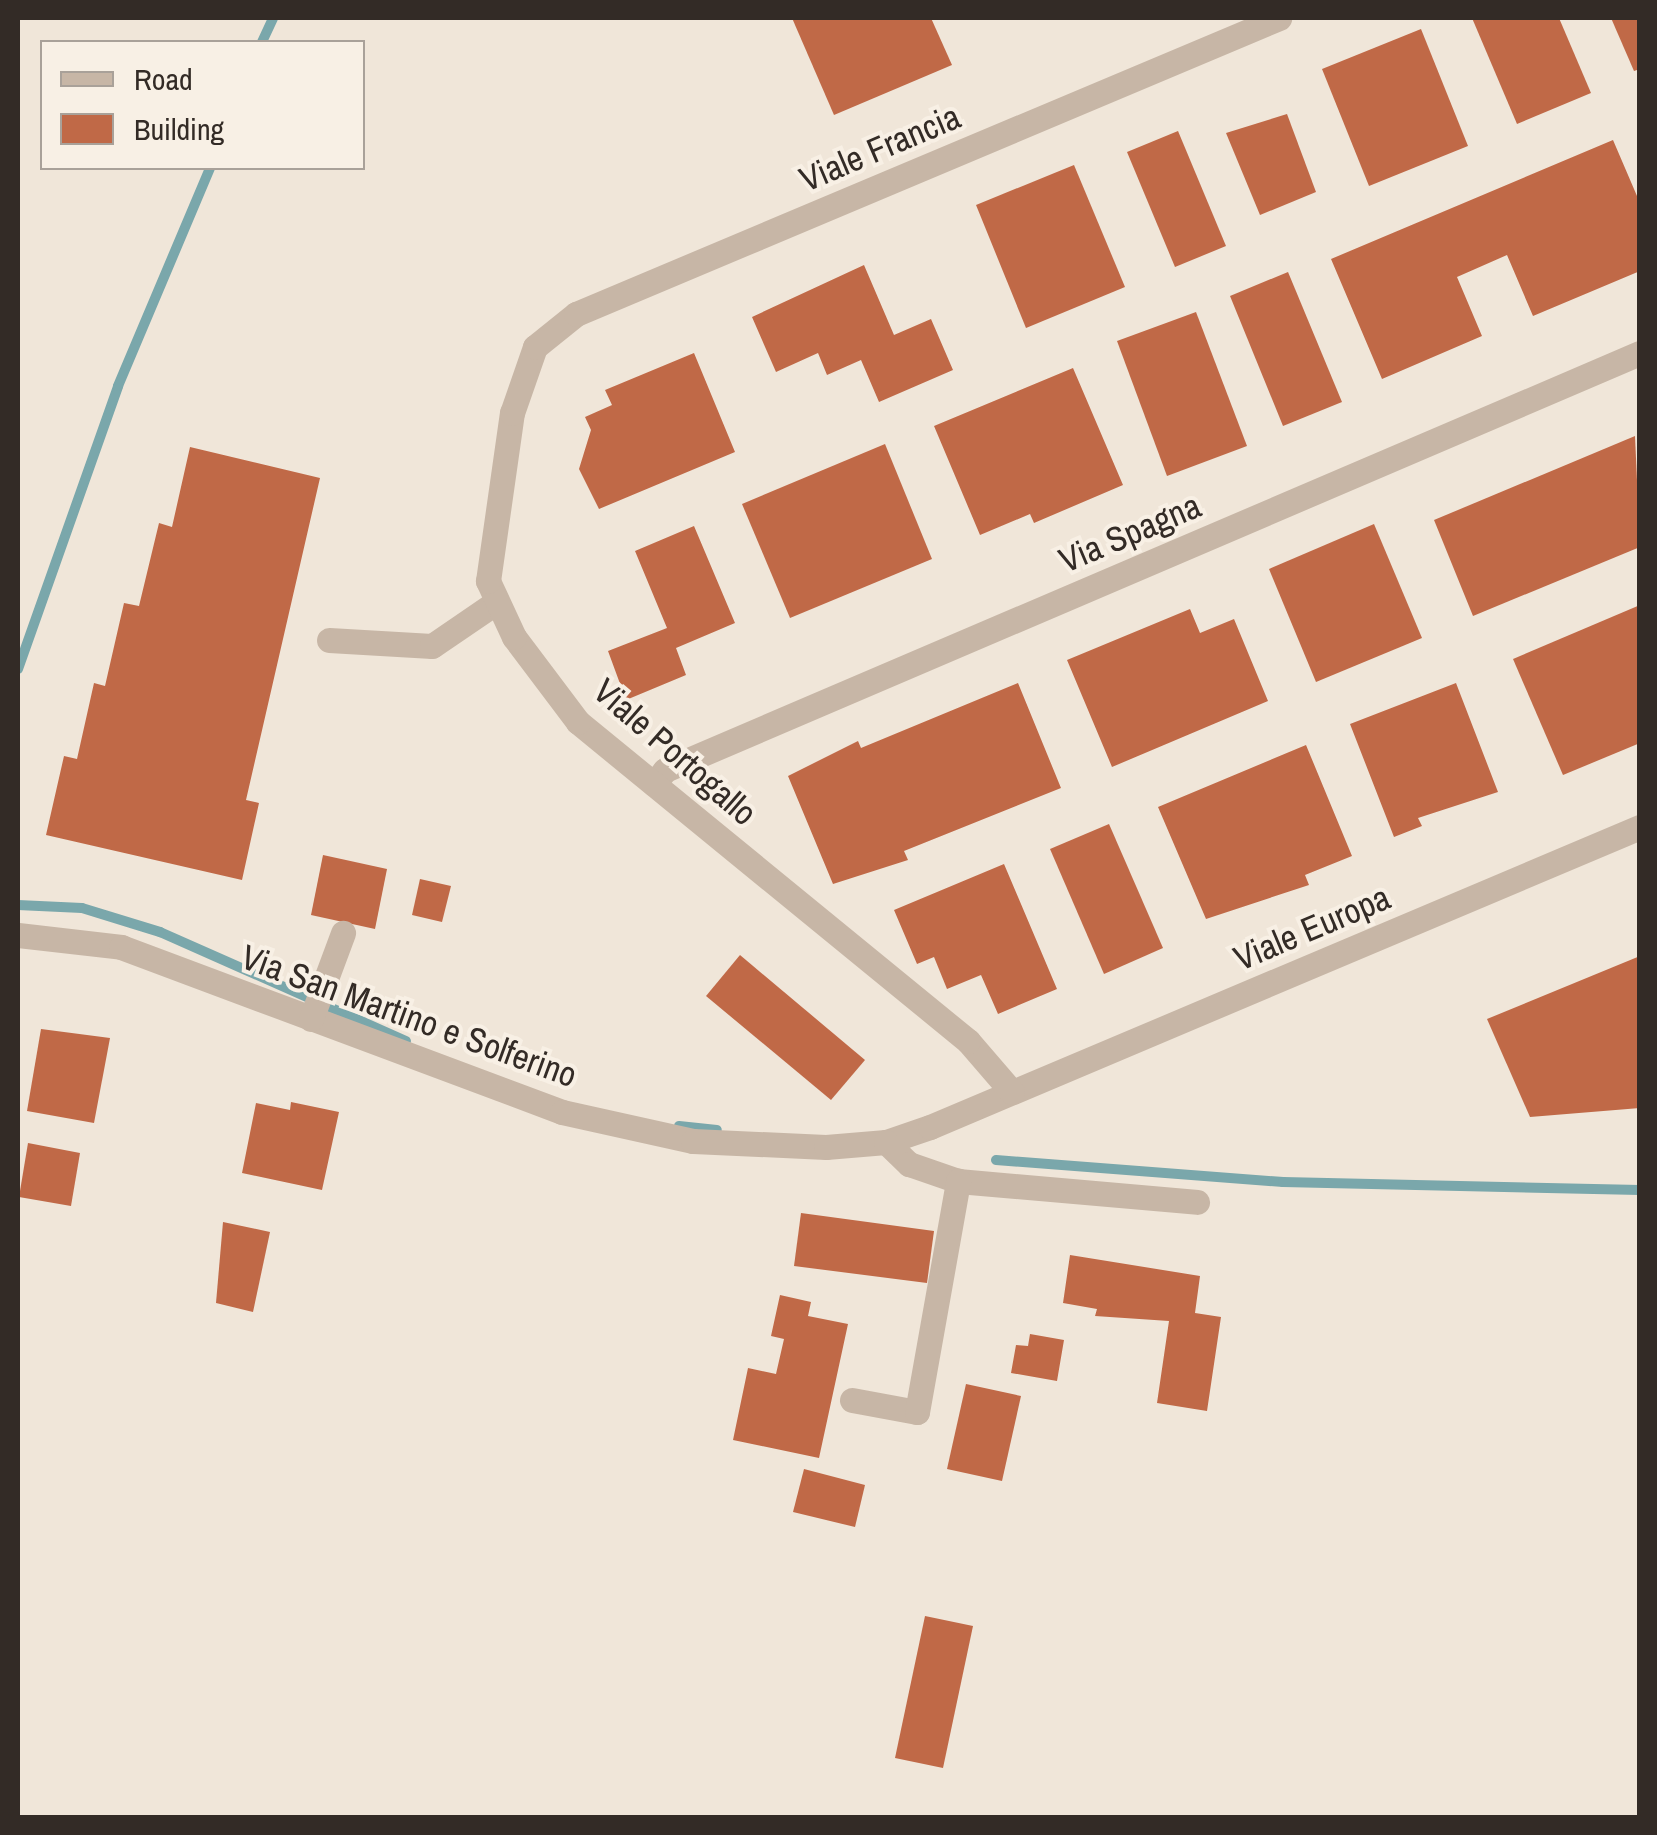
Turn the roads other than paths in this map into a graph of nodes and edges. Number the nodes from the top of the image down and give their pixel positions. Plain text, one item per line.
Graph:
1 (1280, 18) edge
2 (1640, 353) edge
3 (527, 366) joint
4 (495, 603) junction
5 (329, 640) dead end
6 (654, 784) junction
7 (1640, 828) edge
8 (343, 933) dead end
9 (18, 934) edge
10 (314, 1012) junction
11 (1012, 1092) junction
12 (886, 1142) junction
13 (958, 1181) junction
14 (1197, 1202) dead end
15 (852, 1400) dead end

1 - 3 street, Viale Francia
2 - 6 street, Via Spagna
3 - 4 street, Viale Portogallo
4 - 5 street
4 - 6 street, Viale Portogallo
6 - 11 street, Viale Portogallo
7 - 11 street, Viale Europa
8 - 10 street
9 - 10 street, Via San Martino e Solferino
10 - 12 street, Via San Martino e Solferino
11 - 12 street, Via San Martino e Solferino
12 - 13 street
13 - 14 street
13 - 15 street

